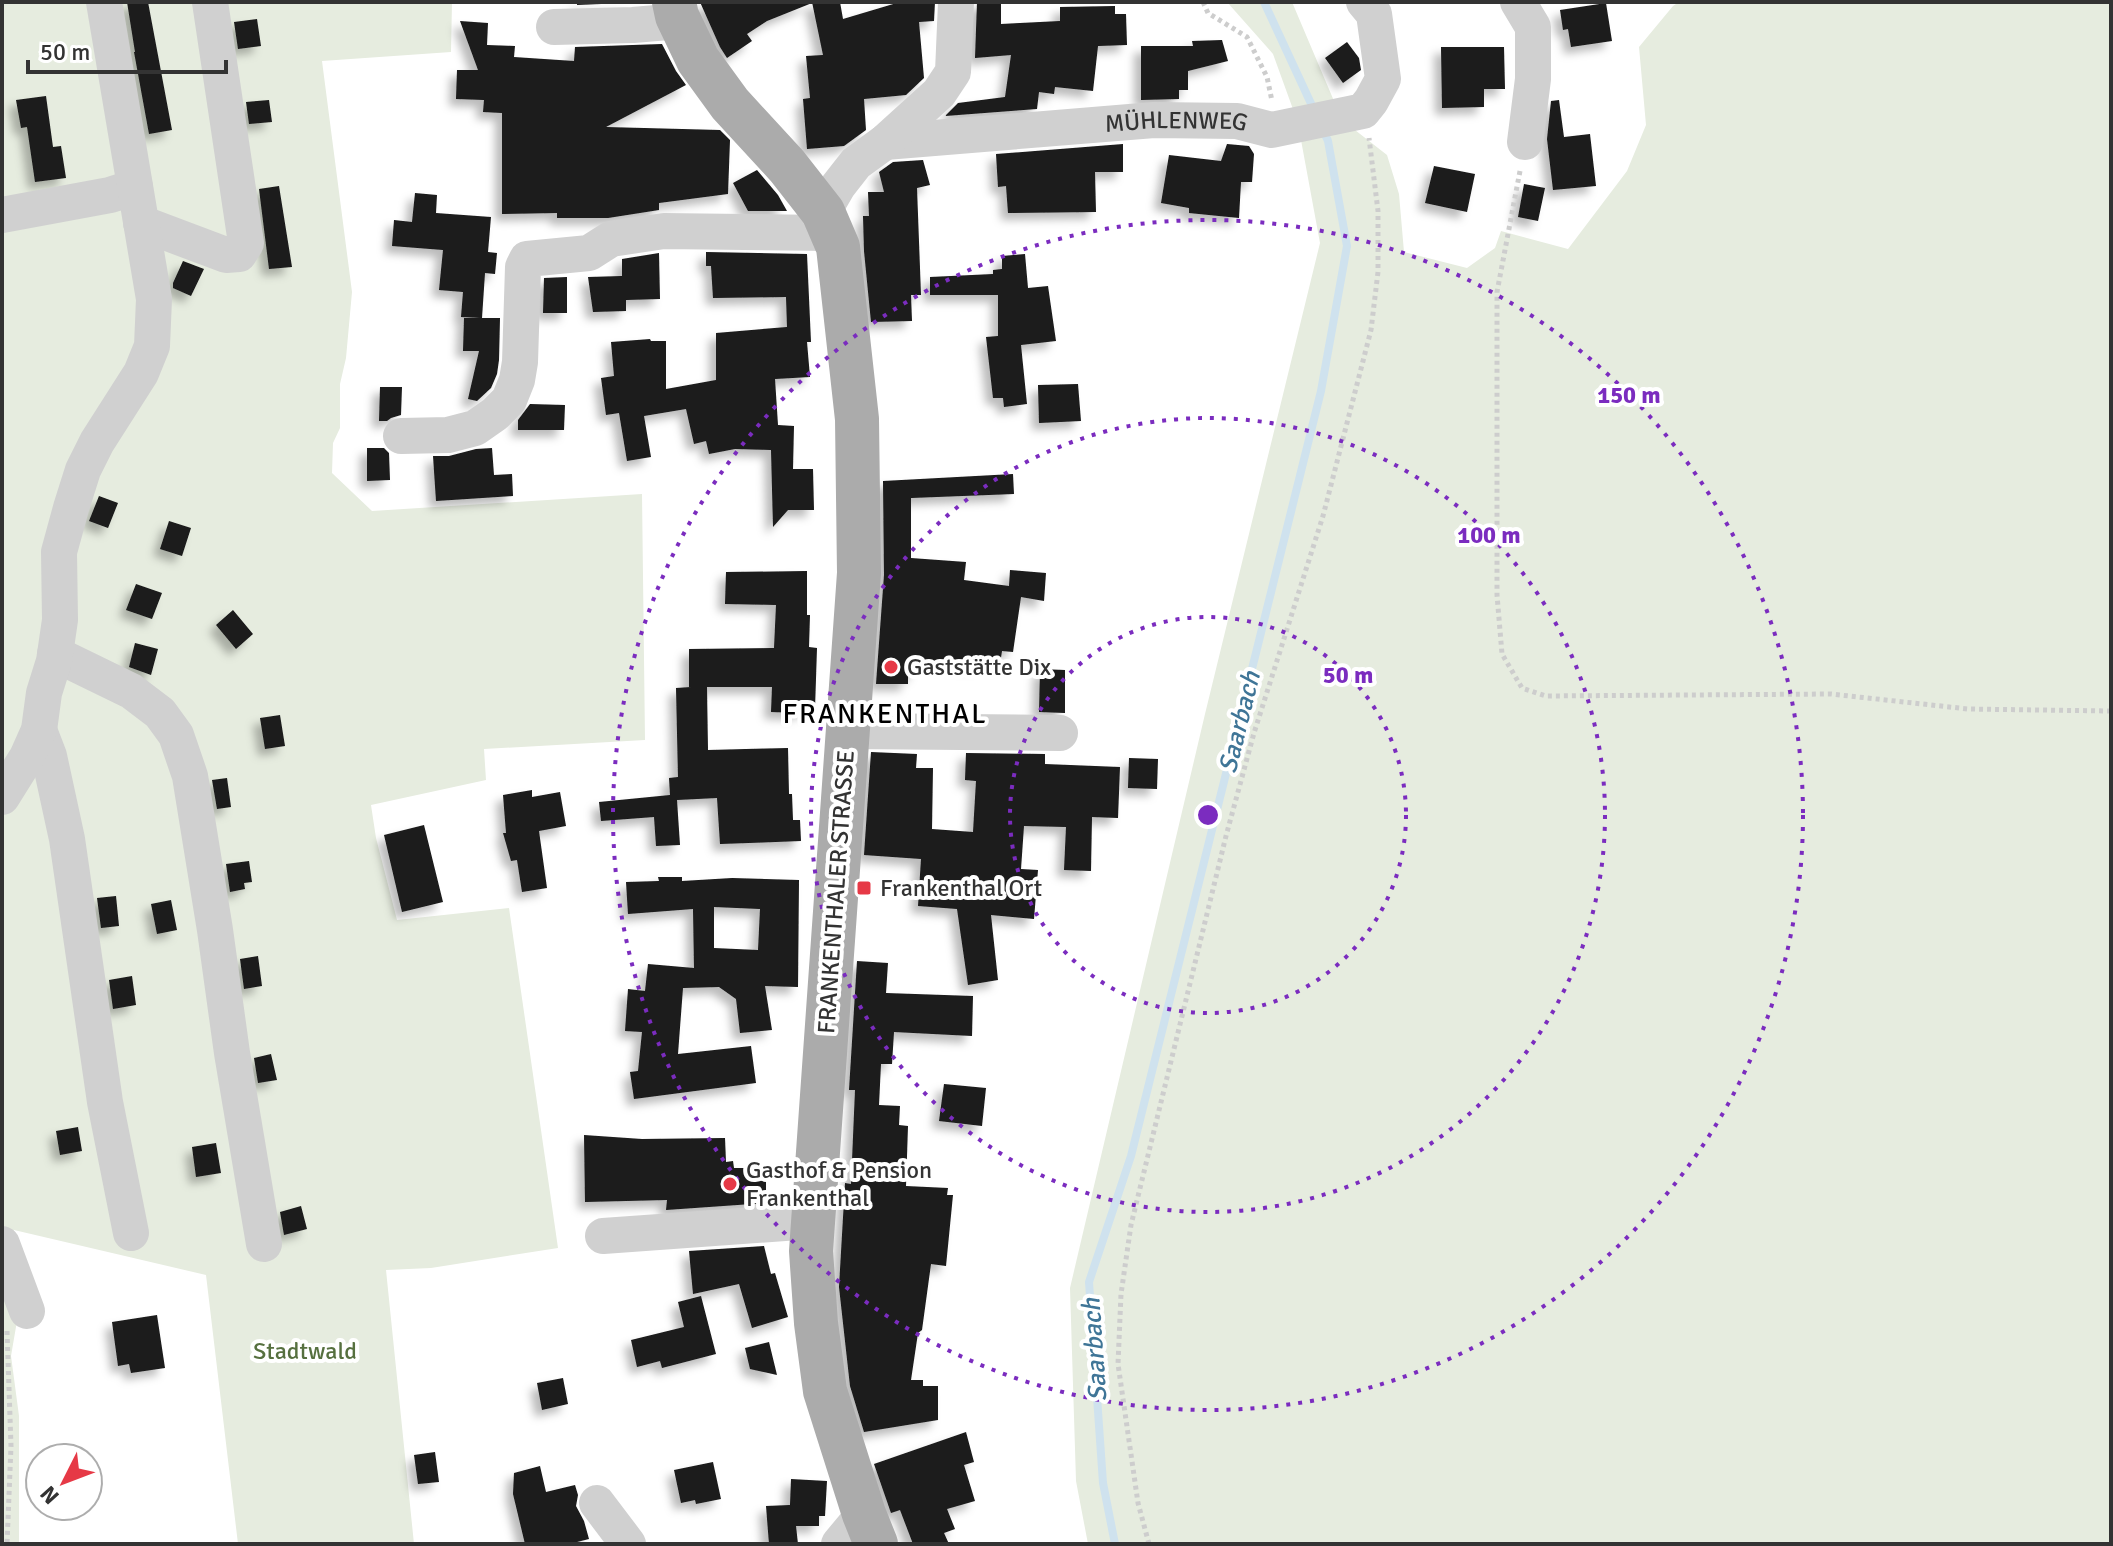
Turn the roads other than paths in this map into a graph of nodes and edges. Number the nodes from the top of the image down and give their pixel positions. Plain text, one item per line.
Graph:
1 (104, 2) edge
2 (210, 2) edge
3 (956, 2) edge
4 (1516, 2) edge
5 (1380, 6) edge
6 (677, 12) edge
7 (554, 27) dead end
8 (885, 142) junction
9 (1525, 142) road end
10 (135, 187) junction
11 (2, 215) edge
12 (828, 222) junction
13 (141, 223) junction
14 (401, 436) dead end
15 (55, 654) junction
16 (39, 730) junction
17 (847, 731) junction
18 (1060, 733) dead end
19 (2, 797) edge
20 (812, 1221) junction
21 (131, 1233) dead end
22 (603, 1236) dead end
23 (2, 1244) edge
24 (264, 1244) dead end
25 (17, 1321) road end
26 (597, 1503) dead end
27 (860, 1534) edge
28 (628, 1544) edge

1 - 10 street
2 - 13 street
3 - 8 street
4 - 9 street
5 - 8 street, MÜHLENWEG
6 - 7 street, FRANKENTHALER STRASSE
6 - 12 main road, FRANKENTHALER STRASSE
8 - 12 street
10 - 11 street
10 - 13 street
12 - 14 street
12 - 17 main road, FRANKENTHALER STRASSE
13 - 15 street
15 - 16 street
15 - 24 street
16 - 19 street
16 - 21 street
17 - 18 street
17 - 20 main road, FRANKENTHALER STRASSE
20 - 22 street
20 - 27 main road, FRANKENTHALER STRASSE
23 - 25 street
26 - 28 street

